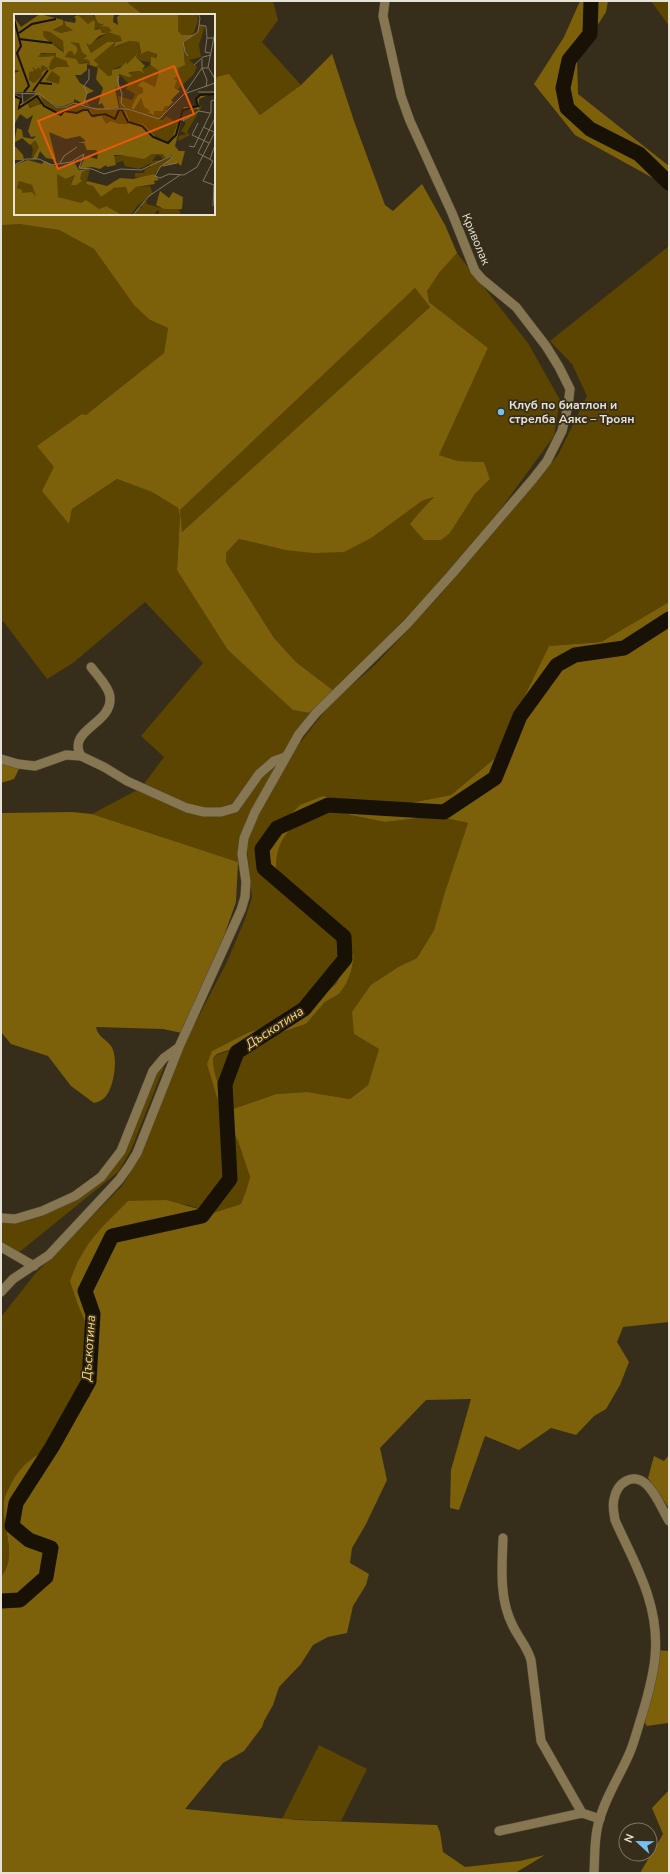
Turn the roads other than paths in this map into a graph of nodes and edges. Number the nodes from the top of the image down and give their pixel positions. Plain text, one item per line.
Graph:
1 (379, 1) edge
2 (386, 1) edge
3 (383, 16) junction
4 (91, 667) dead end
5 (81, 756) junction
6 (285, 757) junction
7 (1, 759) edge
8 (179, 1047) junction
9 (1, 1218) edge
10 (1, 1247) edge
11 (34, 1266) junction
12 (1, 1292) edge
13 (669, 1521) edge
14 (504, 1538) dead end
15 (582, 1813) junction
16 (600, 1819) junction
17 (499, 1831) dead end
18 (594, 1873) edge

1 - 3 street
2 - 3 street, Криволак
3 - 6 street, Криволак
4 - 5 street
5 - 6 street
5 - 7 street
6 - 8 street, Криволак
8 - 9 street
8 - 11 street, Криволак
10 - 11 street
11 - 12 street, Криволак
13 - 16 street
14 - 15 street
15 - 16 street
15 - 17 street
16 - 18 street

